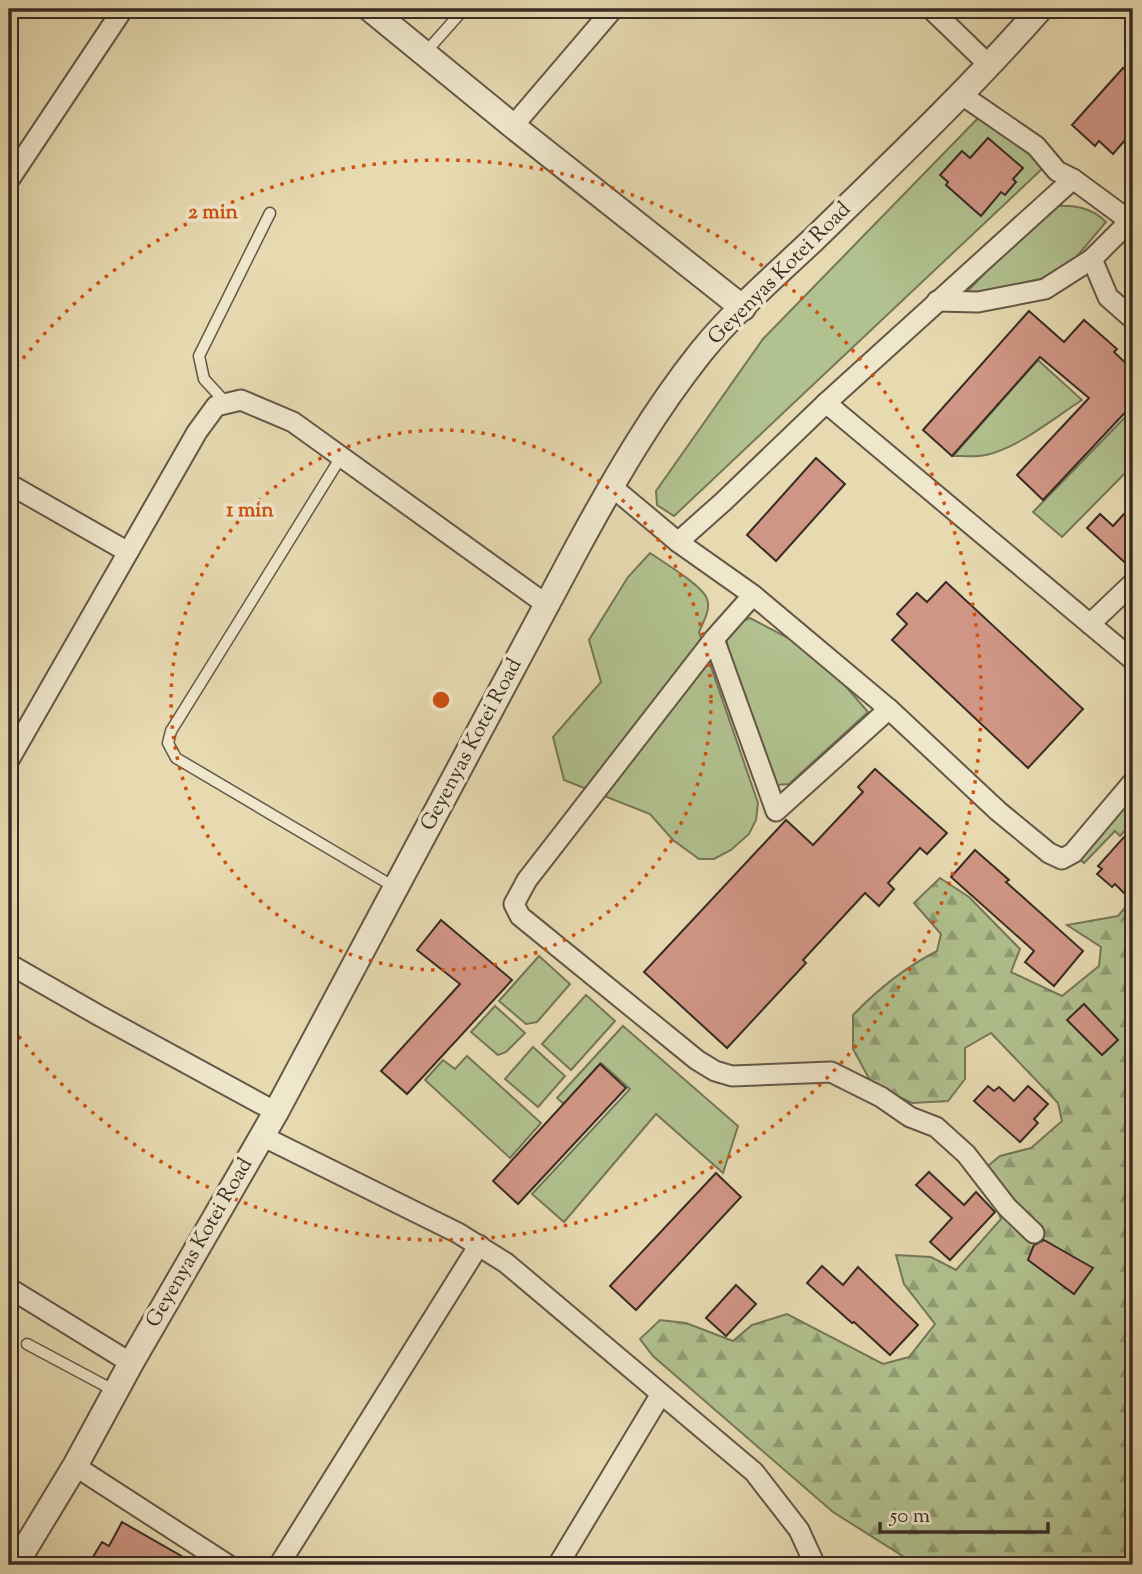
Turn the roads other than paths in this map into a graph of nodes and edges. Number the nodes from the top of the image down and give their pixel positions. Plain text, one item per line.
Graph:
1 (123, 9) edge
2 (370, 9) edge
3 (464, 9) edge
4 (613, 9) edge
5 (931, 9) edge
6 (1040, 9) edge
7 (424, 53) junction
8 (990, 66) junction
9 (962, 95) junction
10 (513, 126) junction
11 (9, 178) edge
12 (1073, 179) junction
13 (270, 213) dead end
14 (1132, 220) edge
15 (1092, 260) junction
16 (937, 302) junction
17 (743, 308) junction
18 (1133, 318) edge
19 (226, 403) junction
20 (826, 404) junction
21 (341, 457) junction
22 (9, 484) edge
23 (611, 486) junction
24 (678, 542) junction
25 (128, 551) junction
26 (1133, 583) edge
27 (753, 595) junction
28 (547, 604) junction
29 (1090, 624) junction
30 (714, 639) junction
31 (1133, 660) edge
32 (889, 709) junction
33 (9, 760) edge
34 (1133, 782) edge
35 (396, 888) junction
36 (9, 964) edge
37 (276, 1112) junction
38 (262, 1136) junction
39 (1034, 1233) dead end
40 (480, 1245) junction
41 (9, 1288) edge
42 (27, 1344) dead end
43 (131, 1363) junction
44 (116, 1391) junction
45 (662, 1394) junction
46 (75, 1466) junction
47 (15, 1565) edge
48 (228, 1565) edge
49 (279, 1565) edge
50 (558, 1565) edge
51 (815, 1565) edge

1 - 11 street
2 - 7 street
3 - 7 lane
4 - 10 street
5 - 8 street
6 - 8 street, Geyenyas Kotei Road
7 - 10 street
8 - 9 street, Geyenyas Kotei Road
9 - 12 street
9 - 17 street, Geyenyas Kotei Road
10 - 17 street
12 - 14 street
12 - 16 street
13 - 19 lane
14 - 15 street
15 - 16 street
15 - 18 street
16 - 20 street
17 - 23 street, Geyenyas Kotei Road
19 - 21 street
19 - 25 street
20 - 24 street
20 - 29 street
21 - 28 street
21 - 35 lane
22 - 25 street
23 - 24 street
23 - 28 street, Geyenyas Kotei Road
24 - 27 street
25 - 33 street
26 - 29 street
27 - 30 street
27 - 32 street
28 - 35 street, Geyenyas Kotei Road
29 - 31 street
30 - 32 street
30 - 39 street
32 - 34 street
35 - 37 street, Geyenyas Kotei Road
36 - 37 street
37 - 38 street, Geyenyas Kotei Road
38 - 40 street
38 - 43 street, Geyenyas Kotei Road
40 - 45 street
40 - 49 street
41 - 43 street
42 - 44 lane
43 - 44 street, Geyenyas Kotei Road
44 - 46 street, Geyenyas Kotei Road
45 - 50 street
45 - 51 street
46 - 47 street, Geyenyas Kotei Road
46 - 48 street

